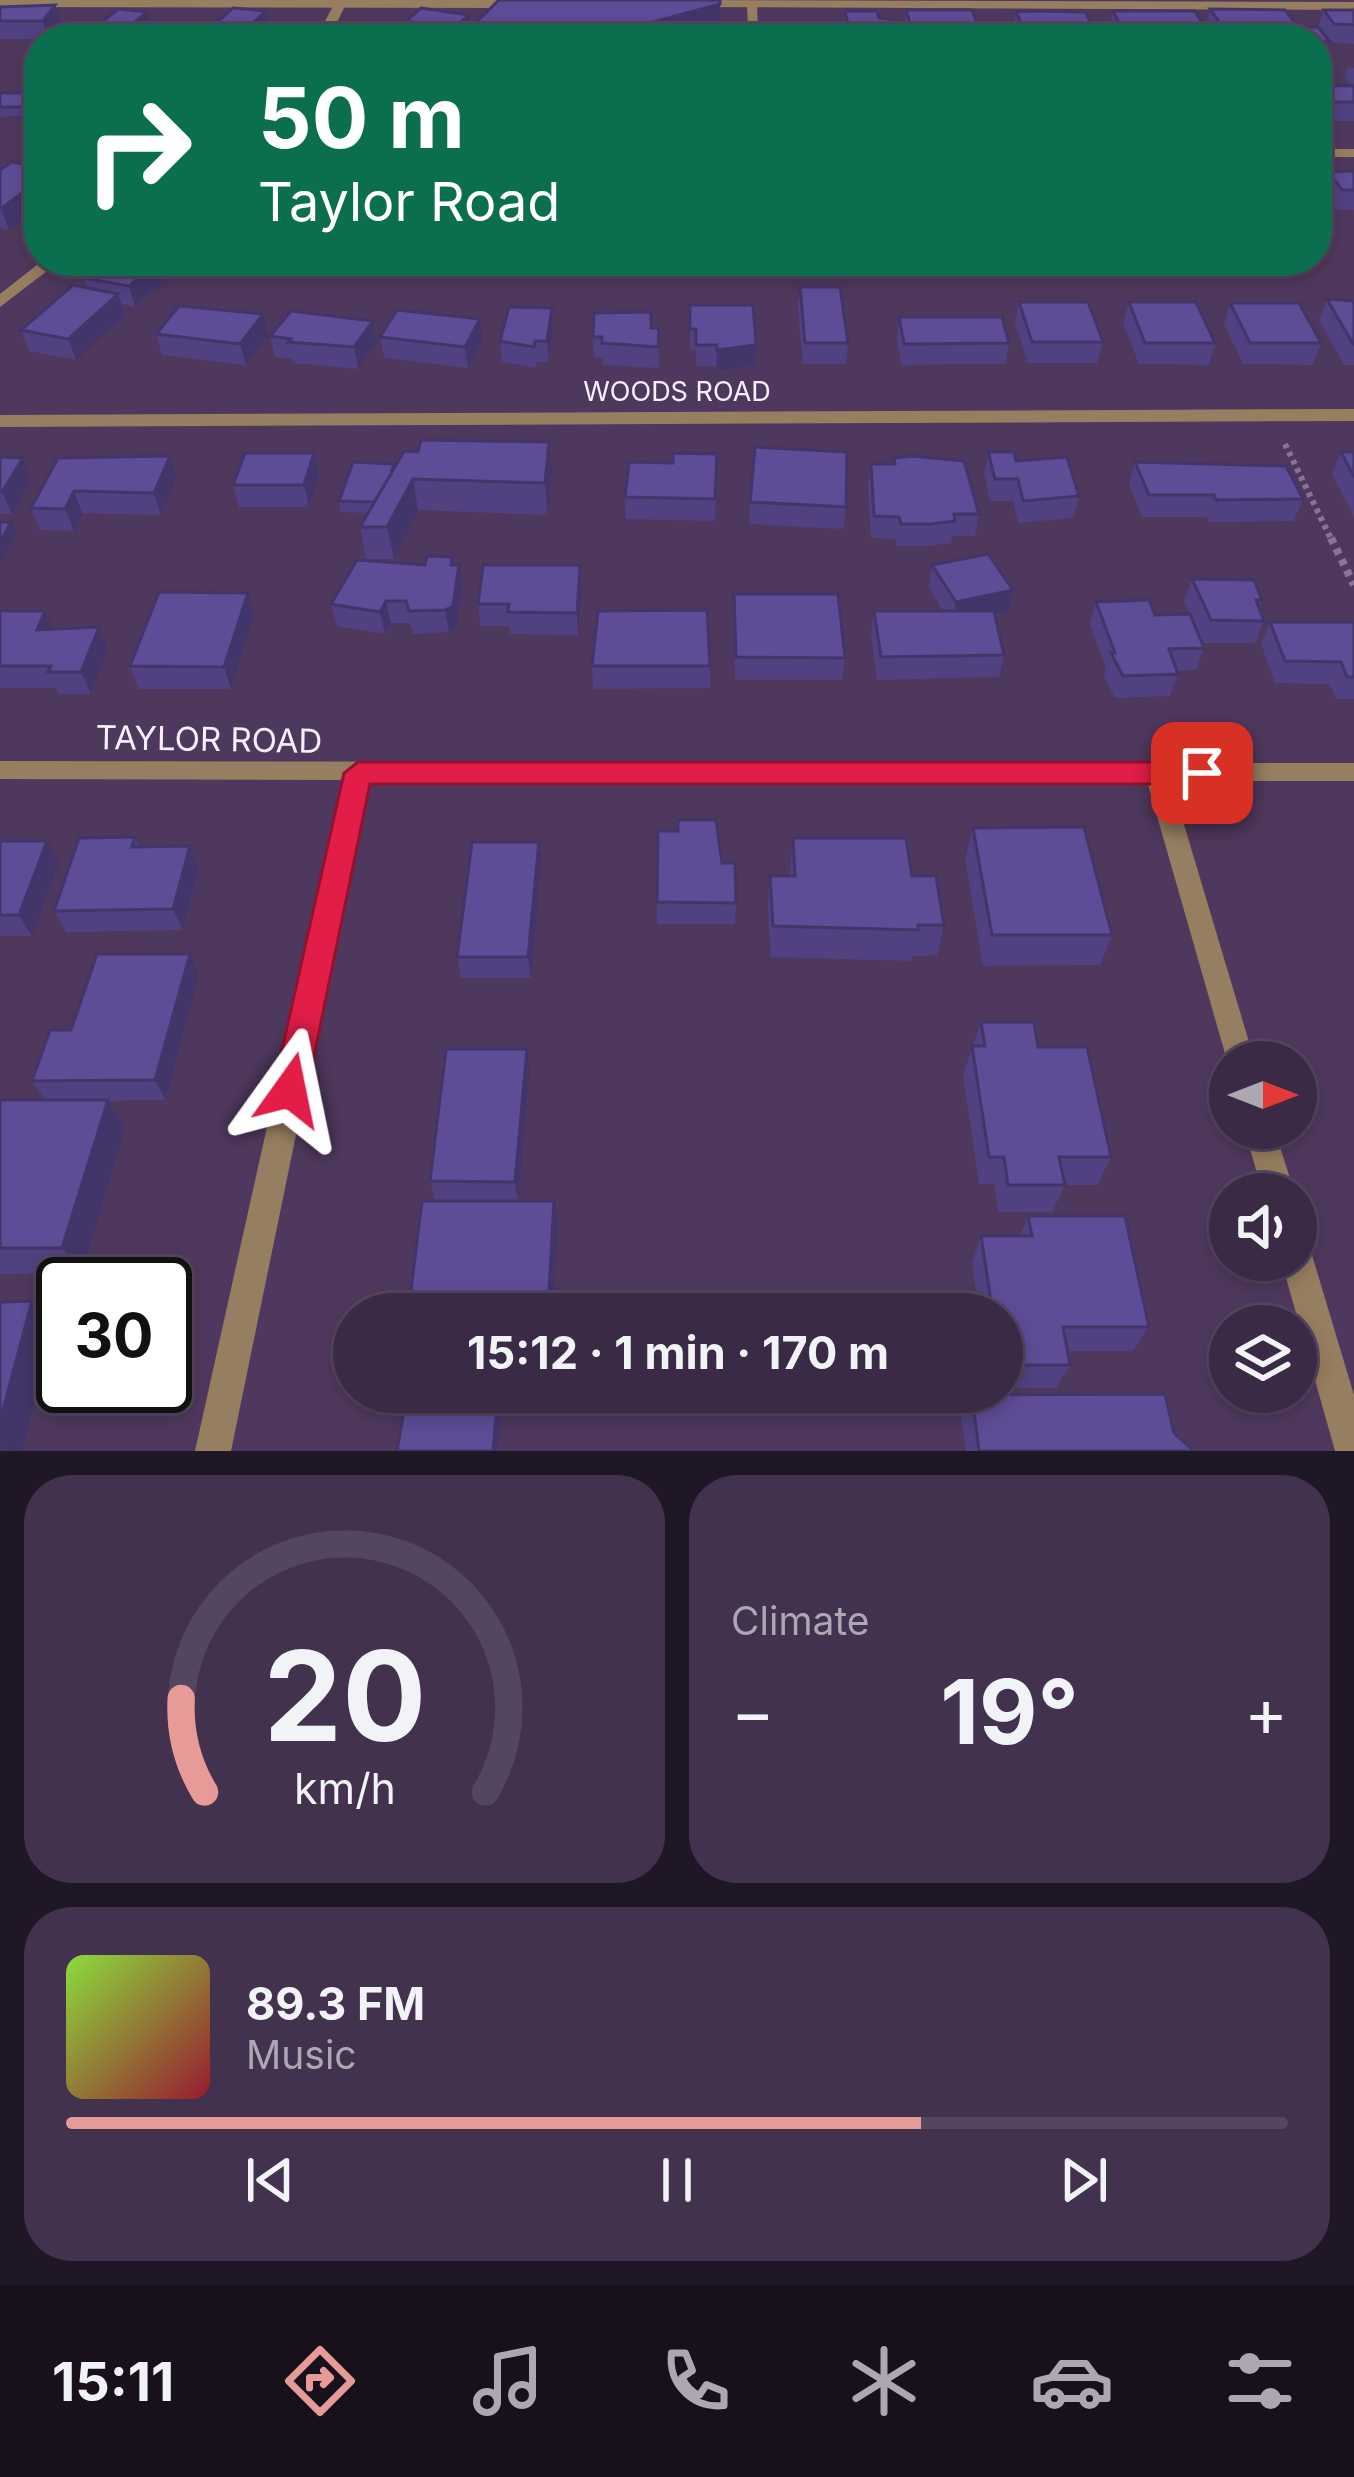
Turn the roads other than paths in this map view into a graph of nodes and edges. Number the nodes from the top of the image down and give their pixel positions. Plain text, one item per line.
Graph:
1 (1010, 2) edge
2 (1255, 3) edge
3 (340, 4) junction
4 (546, 4) edge
5 (683, 4) edge
6 (752, 4) junction
7 (3, 5) edge
8 (1354, 6) edge
9 (330, 24) edge
10 (753, 24) edge
11 (33, 276) edge
12 (0, 302) edge
13 (1354, 415) edge
14 (0, 421) edge
15 (0, 770) edge
16 (1354, 772) edge
17 (358, 773) junction
18 (1157, 774) junction
19 (1234, 1041) edge
20 (1304, 1281) edge
21 (213, 1451) edge
22 (1353, 1451) edge

1 - 2 street
1 - 6 street
2 - 8 street
3 - 4 street
3 - 7 street
3 - 9 street
5 - 6 street
6 - 10 lane
11 - 12 street
13 - 14 street, WOODS ROAD
15 - 17 street, TAYLOR ROAD
16 - 18 street, TAYLOR ROAD
17 - 18 street, TAYLOR ROAD
17 - 21 street
18 - 19 street
20 - 22 street

